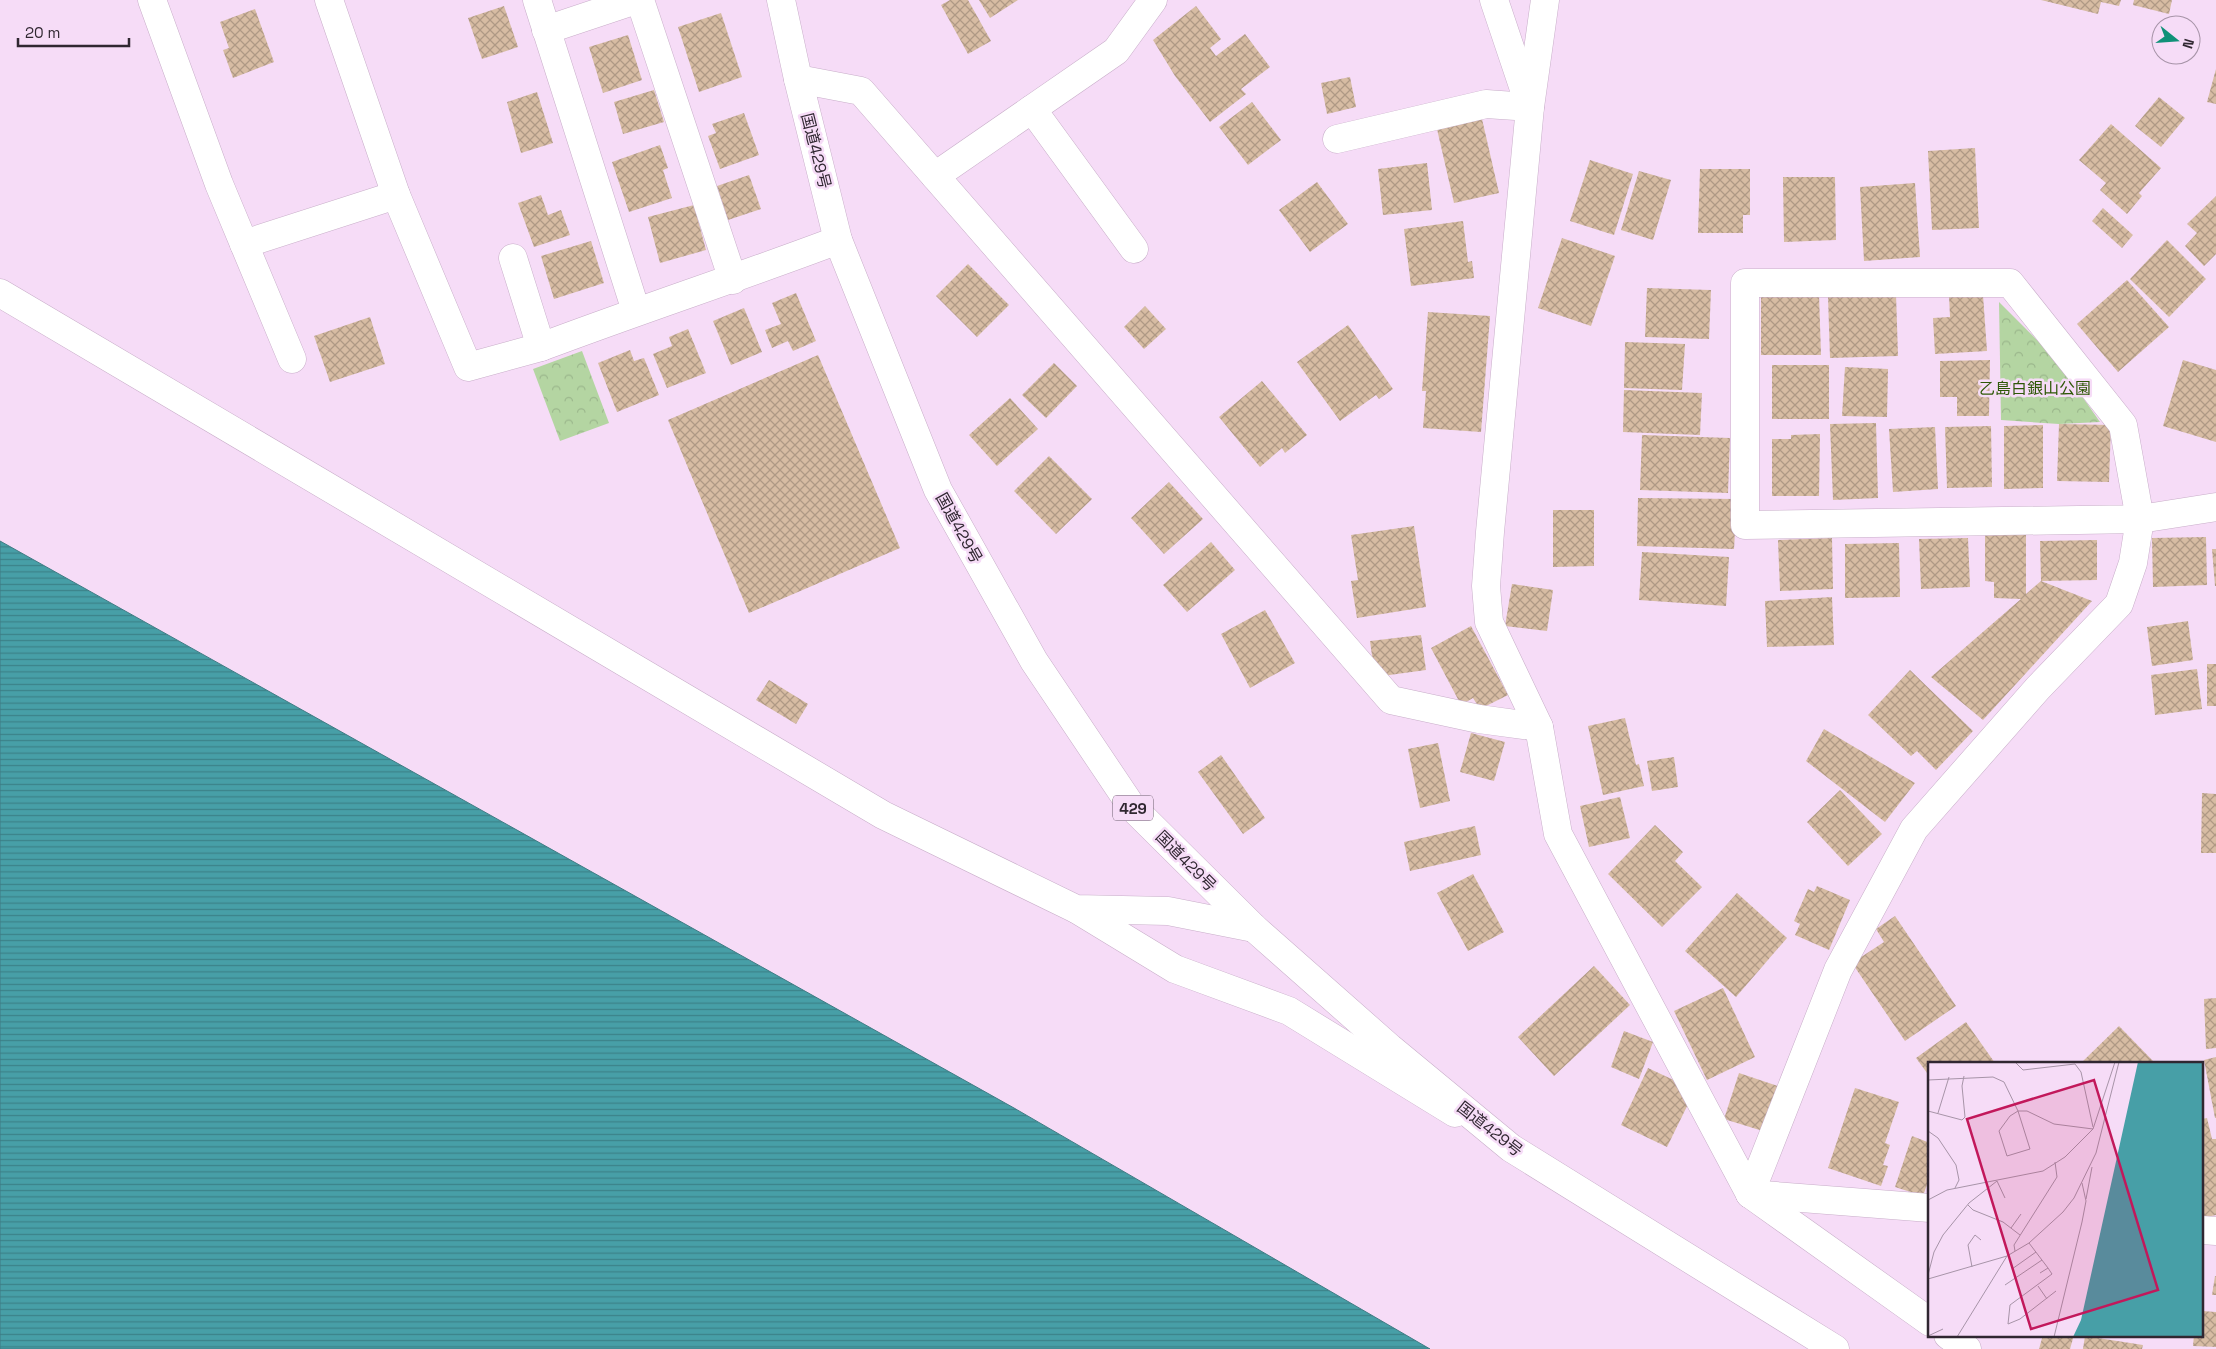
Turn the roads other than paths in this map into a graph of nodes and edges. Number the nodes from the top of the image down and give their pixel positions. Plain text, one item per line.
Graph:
1 (152, 0) edge
2 (329, 0) edge
3 (537, 0) edge
4 (636, 0) edge
5 (640, 0) edge
6 (781, 0) edge
7 (1153, 0) edge
8 (1494, 0) edge
9 (1545, 0) edge
10 (546, 30) junction
11 (798, 79) junction
12 (1530, 108) junction
13 (1032, 109) junction
14 (1337, 139) dead end
15 (934, 176) junction
16 (396, 195) junction
17 (838, 240) junction
18 (244, 244) junction
19 (1134, 249) dead end
20 (513, 258) dead end
21 (733, 280) junction
22 (0, 293) edge
23 (636, 311) junction
24 (541, 347) junction
25 (292, 359) dead end
26 (2216, 507) edge
27 (2140, 519) junction
28 (1539, 727) junction
29 (1076, 909) junction
30 (1254, 928) junction
31 (1511, 1148) junction
32 (1750, 1194) junction
33 (1928, 1208) edge
34 (1928, 1321) edge
35 (1949, 1336) edge
36 (1835, 1349) edge
37 (1967, 1349) edge

1 - 18 main road
2 - 16 main road
3 - 10 main road
4 - 10 main road
5 - 21 main road
6 - 11 main road, 国道429号 / 429
7 - 13 main road
8 - 12 main road
9 - 12 main road
10 - 23 main road
11 - 15 main road
11 - 17 main road, 国道429号 / 429
12 - 14 main road
12 - 28 main road
13 - 15 main road
13 - 19 main road
15 - 28 main road
16 - 18 main road
16 - 24 main road
17 - 21 main road
17 - 30 main road, 国道429号 / 429
18 - 25 main road
20 - 24 main road
21 - 23 main road
22 - 29 main road
23 - 24 main road
26 - 27 main road
27 - 27 main road
27 - 32 main road
28 - 32 main road
29 - 30 main road
29 - 31 main road
30 - 31 main road, 国道429号 / 429
31 - 36 main road, 国道429号 / 429
32 - 33 main road
32 - 34 main road
35 - 37 main road

